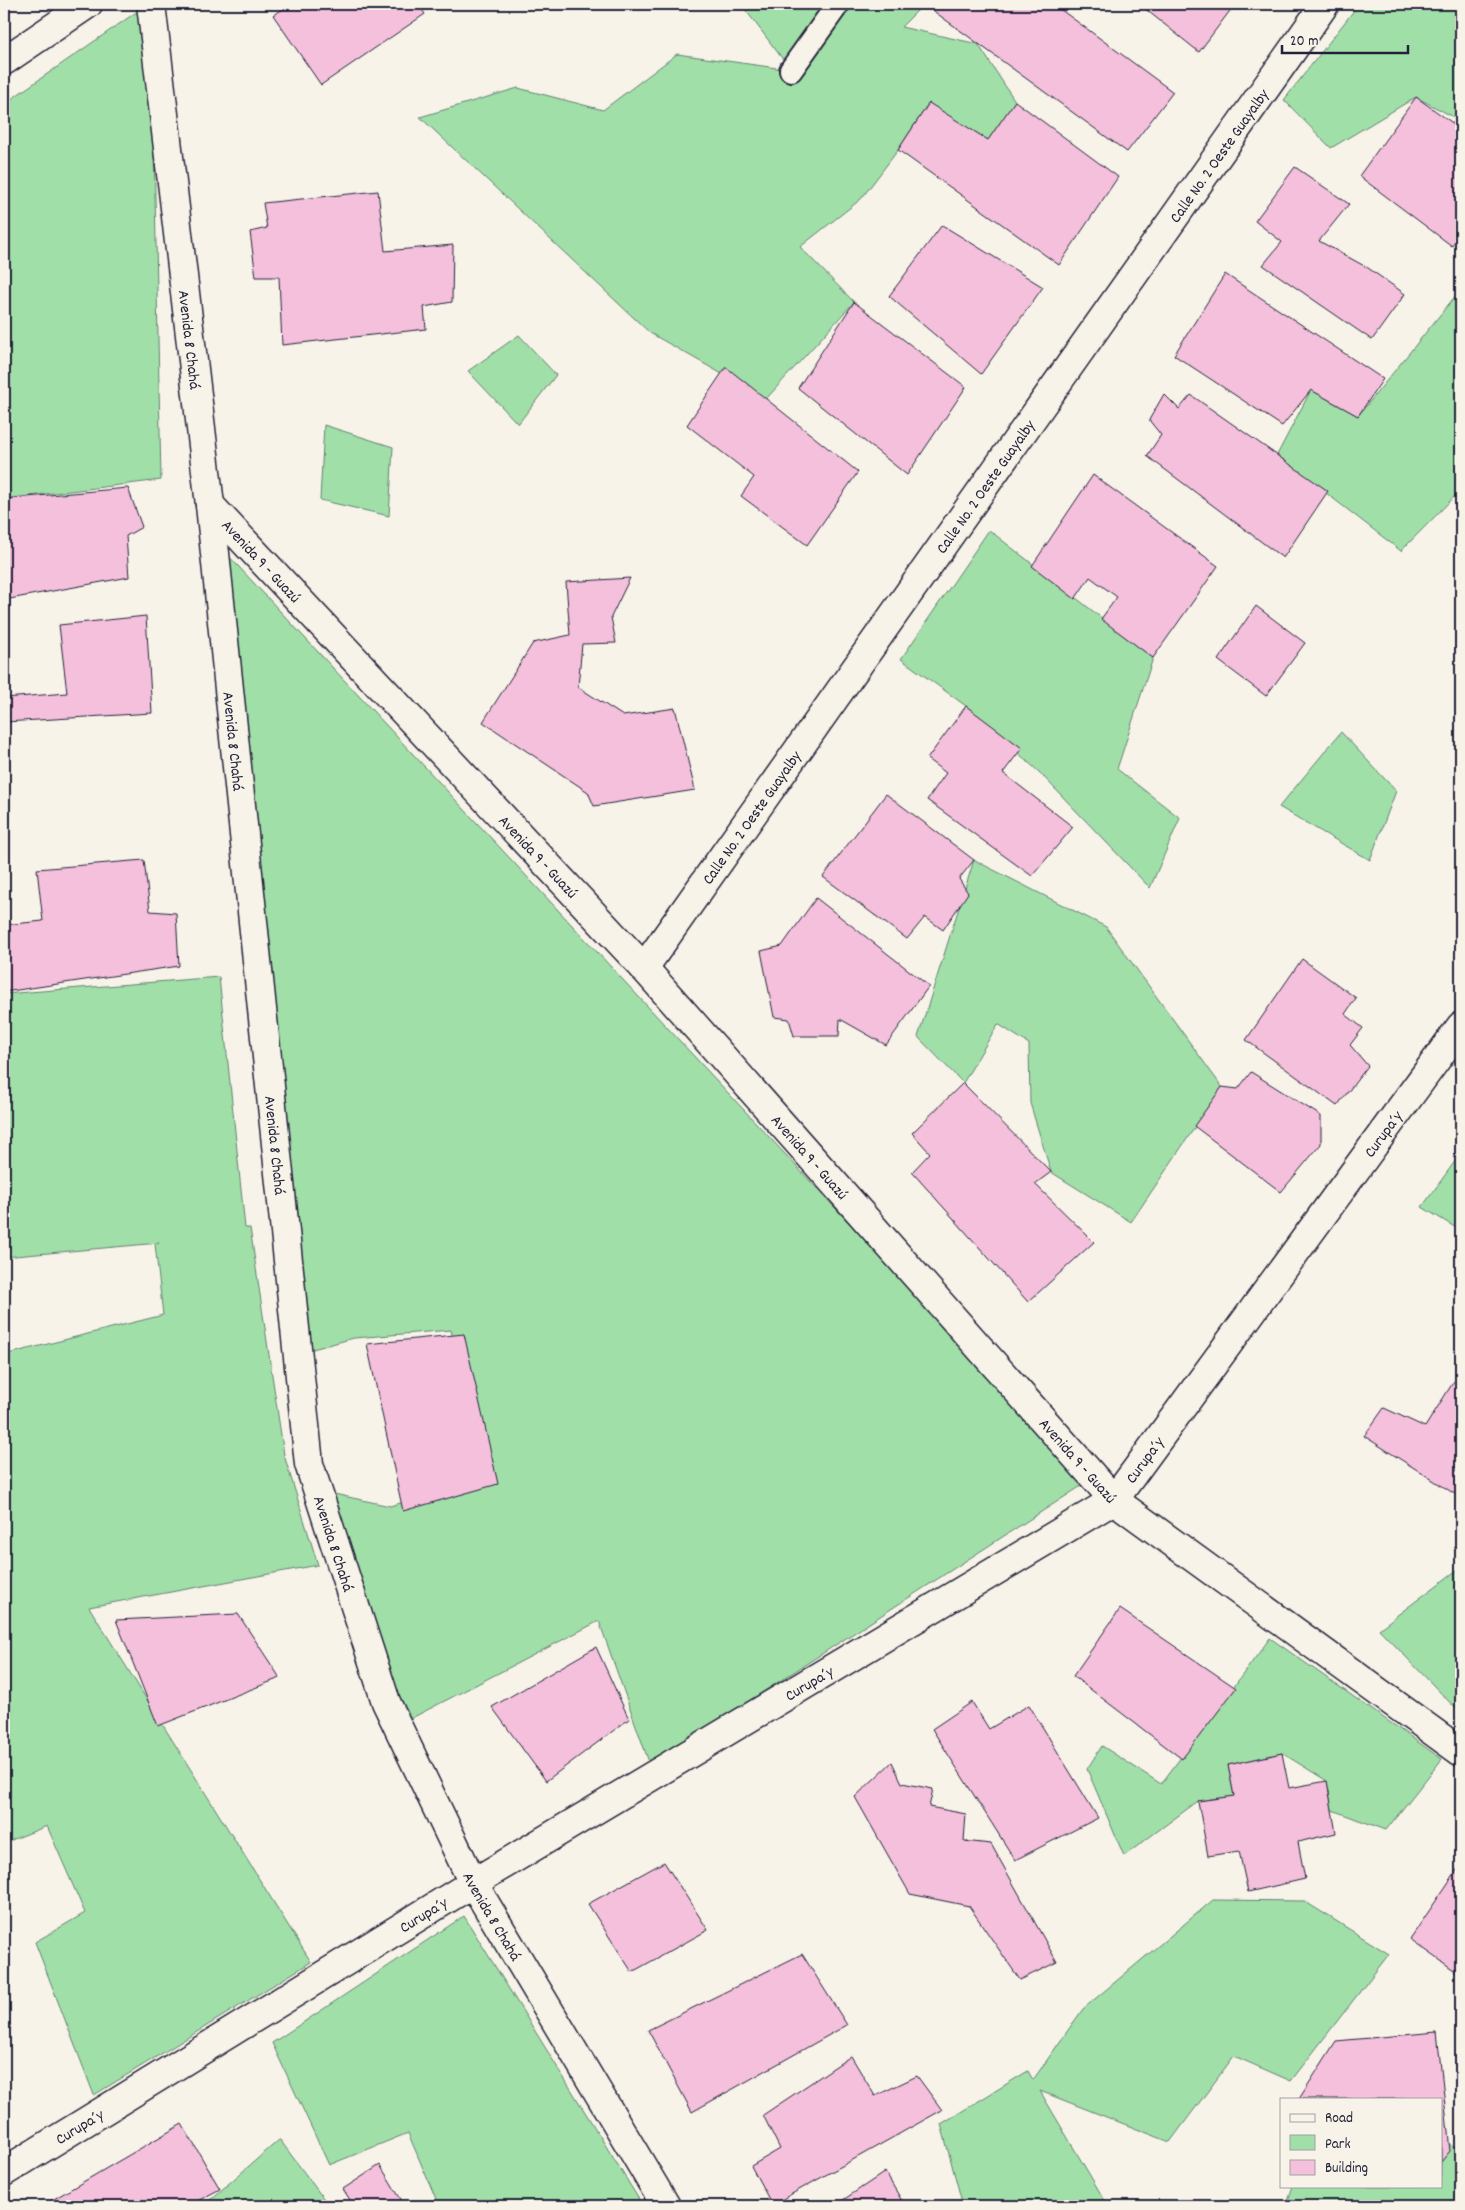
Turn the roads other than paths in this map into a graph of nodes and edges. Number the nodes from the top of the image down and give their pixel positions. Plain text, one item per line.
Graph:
1 (88, 4) edge
2 (151, 4) edge
3 (838, 4) edge
4 (1325, 4) edge
5 (4, 61) edge
6 (791, 70) dead end
7 (210, 505) junction
8 (644, 968) junction
9 (1461, 1026) edge
10 (1114, 1500) junction
11 (1461, 1752) edge
12 (473, 1883) junction
13 (4, 2172) edge
14 (666, 2206) edge

1 - 5 street
2 - 7 street, Avenida 8 Chahá
3 - 6 lane
4 - 8 street, Calle No. 2 Oeste Guayalby
7 - 8 street, Avenida 9 - Guazú
7 - 12 street, Avenida 8 Chahá
8 - 10 street, Avenida 9 - Guazú
9 - 10 street, Curupa´y
10 - 11 street, Avenida 9 - Guazú
10 - 12 street, Curupa´y
12 - 13 street, Curupa´y
12 - 14 street, Avenida 8 Chahá

